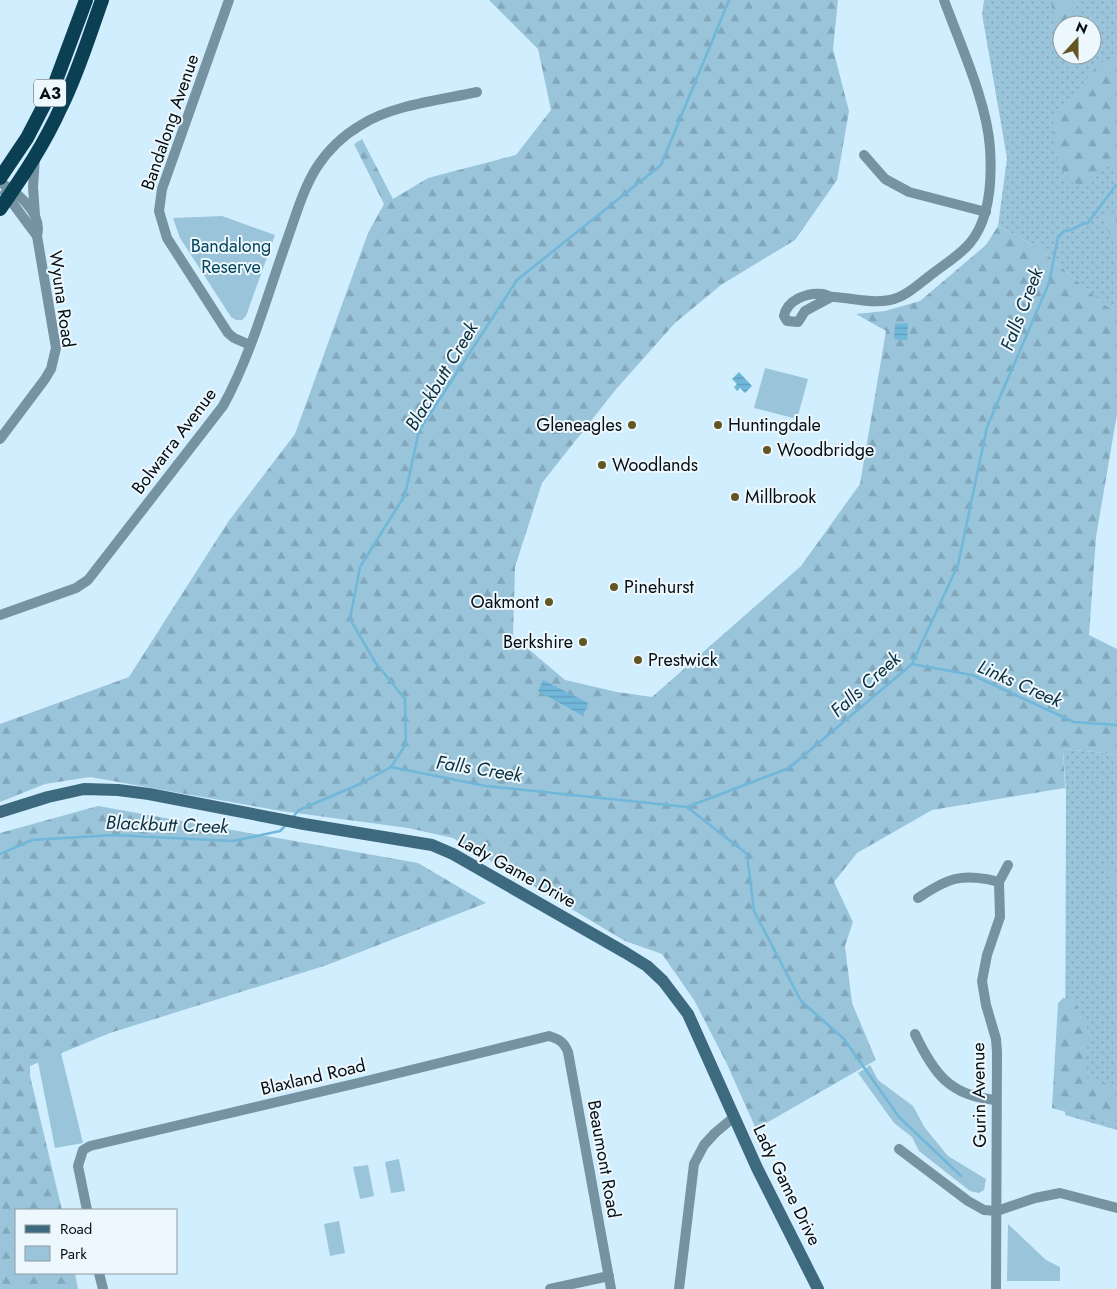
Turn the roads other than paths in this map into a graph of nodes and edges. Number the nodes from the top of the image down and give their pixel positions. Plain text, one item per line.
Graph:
1 (86, 0) edge
2 (102, 0) edge
3 (229, 0) edge
4 (944, 0) edge
5 (477, 92) dead end
6 (864, 155) dead end
7 (35, 156) junction
8 (3, 190) edge
9 (986, 212) junction
10 (35, 215) junction
11 (37, 236) junction
12 (831, 298) dead end
13 (250, 345) junction
14 (0, 439) edge
15 (0, 614) edge
16 (0, 812) edge
17 (1008, 865) dead end
18 (999, 882) junction
19 (918, 898) dead end
20 (915, 1034) dead end
21 (558, 1039) joint
22 (996, 1100) junction
23 (734, 1117) junction
24 (899, 1148) dead end
25 (1117, 1208) edge
26 (87, 1209) edge
27 (997, 1210) junction
28 (100, 1274) edge
29 (609, 1276) junction
30 (103, 1289) edge
31 (550, 1289) edge
32 (612, 1289) edge
33 (679, 1289) edge
34 (818, 1289) edge
35 (996, 1289) edge

1 - 8 highway, A3
2 - 7 highway, A3
3 - 13 street, Bandalong Avenue
4 - 9 street
5 - 13 street, Bolwarra Avenue
6 - 9 street
7 - 8 highway, A3
7 - 10 street, Wyuna Road
8 - 10 street
8 - 11 street, Wyuna Road
9 - 12 street
10 - 11 street, Wyuna Road
11 - 14 street, Wyuna Road
13 - 15 street, Bolwarra Avenue
16 - 23 main road, Lady Game Drive
17 - 18 street, Gurin Avenue
18 - 19 street
18 - 22 street, Gurin Avenue
20 - 22 street
21 - 26 street, Blaxland Road
21 - 29 street, Beaumont Road
22 - 27 street, Gurin Avenue
23 - 33 street
23 - 34 main road, Lady Game Drive
24 - 27 street
25 - 27 street
27 - 35 street, Gurin Avenue
28 - 30 street
29 - 31 street
29 - 32 street, Beaumont Road

